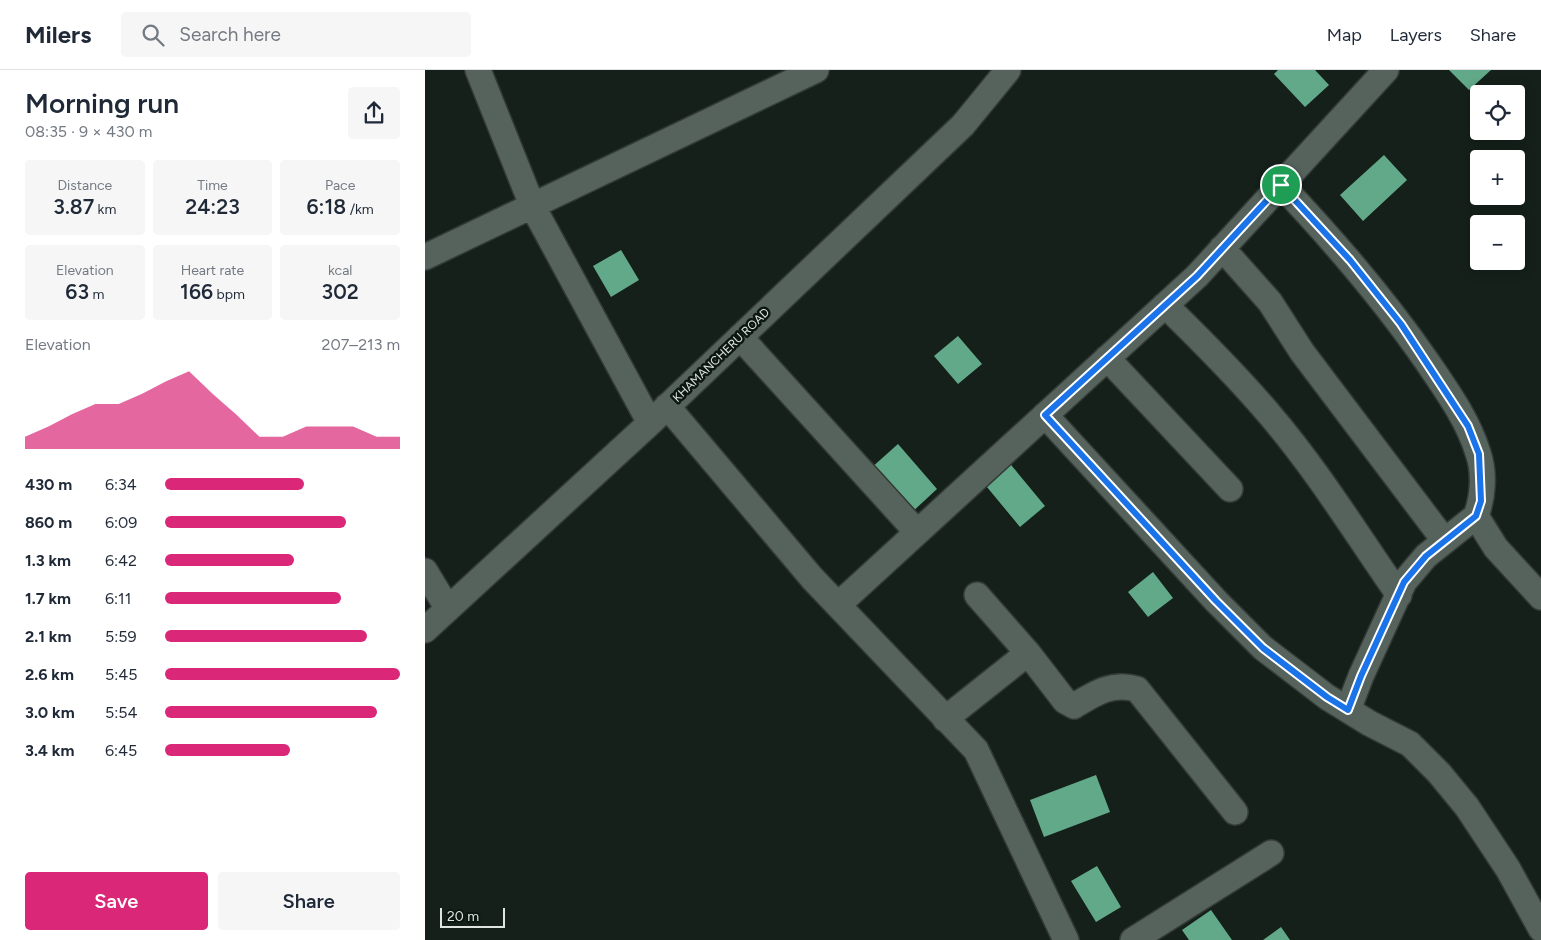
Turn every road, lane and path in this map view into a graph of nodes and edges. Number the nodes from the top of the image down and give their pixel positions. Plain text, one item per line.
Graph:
1 (479, 70) edge
2 (816, 70) edge
3 (1008, 70) edge
4 (1386, 70) edge
5 (1281, 185) junction
6 (532, 205) junction
7 (1222, 248) junction
8 (425, 257) edge
9 (1165, 305) junction
10 (740, 337) junction
11 (1107, 358) junction
12 (658, 415) junction
13 (1045, 415) junction
14 (1230, 489) dead end
15 (1476, 516) junction
16 (917, 532) junction
17 (1444, 540) junction
18 (425, 571) edge
19 (977, 595) dead end
20 (1399, 595) junction
21 (1541, 597) edge
22 (838, 605) junction
23 (448, 609) junction
24 (425, 630) edge
25 (1028, 653) junction
26 (1348, 710) junction
27 (945, 719) junction
28 (1235, 812) dead end
29 (1271, 853) dead end
30 (1541, 929) edge
31 (1541, 938) edge
32 (1066, 940) edge
33 (1133, 940) edge
34 (1537, 940) edge

1 - 6 street
2 - 6 street
3 - 10 street, KHAMANCHERU ROAD
4 - 5 street
5 - 7 street
5 - 15 street
6 - 8 street
6 - 12 street
7 - 9 street
7 - 17 street
9 - 11 street
9 - 20 street
10 - 12 street, KHAMANCHERU ROAD
10 - 16 street
11 - 13 street
11 - 14 street
12 - 22 street
12 - 23 street, KHAMANCHERU ROAD
13 - 16 street
13 - 26 street
15 - 17 street
15 - 21 street
16 - 22 street
17 - 20 street
18 - 23 street
19 - 25 street
20 - 26 street
22 - 27 street
23 - 24 street, KHAMANCHERU ROAD
25 - 27 street
25 - 28 street
26 - 30 street
27 - 32 street
29 - 33 street
31 - 34 street

